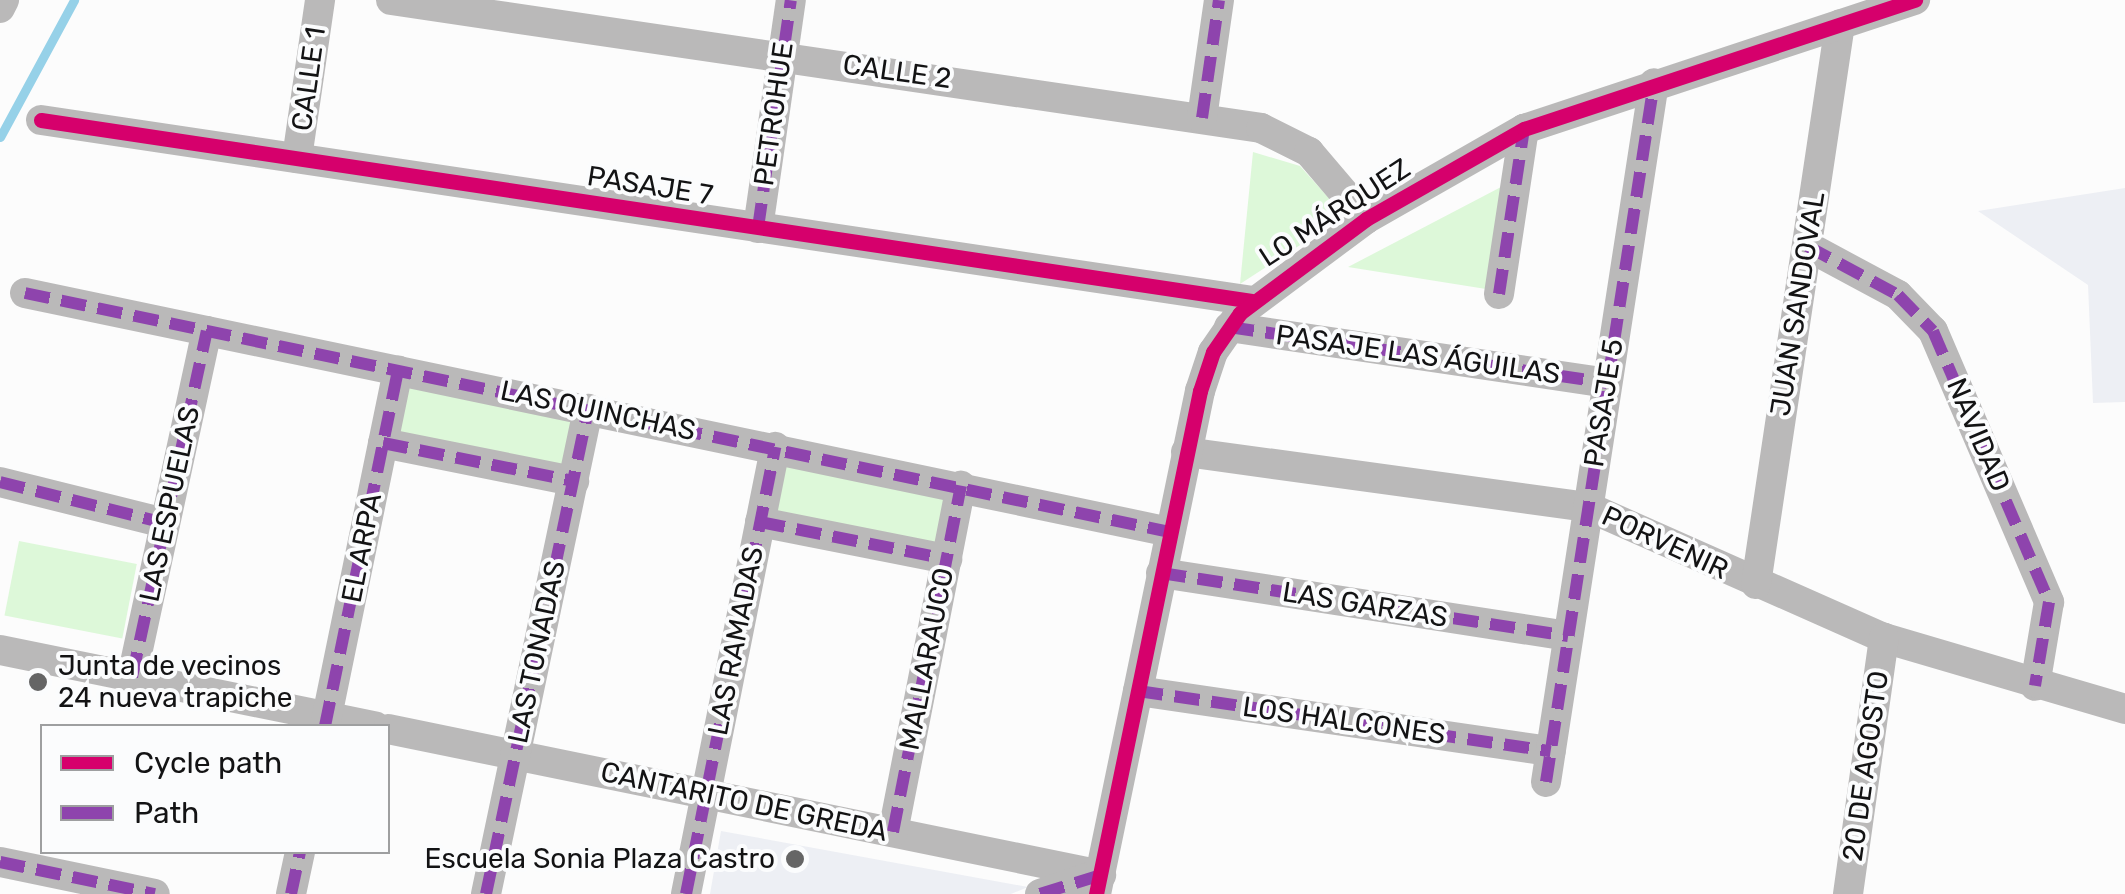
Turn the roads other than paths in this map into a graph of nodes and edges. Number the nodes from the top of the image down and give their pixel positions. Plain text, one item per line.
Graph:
1 (4, 0) edge
2 (320, 0) edge
3 (391, 0) edge
4 (791, 0) edge
5 (1220, 0) edge
6 (1915, 0) edge
7 (0, 8) edge
8 (1840, 24) junction
9 (783, 56) junction
10 (1654, 83) junction
11 (1202, 118) junction
12 (41, 120) dead end
13 (1524, 129) junction
14 (297, 158) junction
15 (1366, 220) junction
16 (758, 228) junction
17 (1807, 246) junction
18 (26, 293) dead end
19 (1499, 294) dead end
20 (1252, 301) junction
21 (1228, 327) junction
22 (208, 330) junction
23 (398, 370) junction
24 (1608, 383) junction
25 (588, 409) junction
26 (383, 443) junction
27 (775, 447) junction
28 (1186, 452) junction
29 (574, 481) junction
30 (0, 482) edge
31 (961, 486) junction
32 (1588, 508) junction
33 (760, 522) junction
34 (166, 523) junction
35 (1170, 532) junction
36 (947, 559) junction
37 (1161, 573) junction
38 (1756, 584) junction
39 (1568, 636) junction
40 (1884, 638) junction
41 (0, 650) edge
42 (132, 677) junction
43 (2036, 686) junction
44 (1138, 690) junction
45 (2125, 709) edge
46 (326, 722) edge
47 (390, 729) edge
48 (1551, 751) junction
49 (516, 755) junction
50 (1546, 782) dead end
51 (705, 794) junction
52 (893, 832) junction
53 (300, 854) edge
54 (0, 862) edge
55 (1098, 884) edge
56 (155, 894) edge
57 (291, 894) edge
58 (486, 894) edge
59 (686, 894) edge
60 (1040, 894) edge
61 (1848, 894) edge

1 - 7 street
2 - 14 street, CALLE 1
3 - 9 street, CALLE 2
4 - 9 street, PETROHUE
5 - 11 street
6 - 8 street, LO MÁRQUEZ
8 - 10 street, LO MÁRQUEZ
8 - 17 street, JUAN SANDOVAL
9 - 11 street, CALLE 2
9 - 16 street, PETROHUE
10 - 13 street, LO MÁRQUEZ
10 - 24 street, PASAJE 5
11 - 15 street, CALLE 2
12 - 14 street, PASAJE 7
13 - 15 street, LO MÁRQUEZ
13 - 19 street
14 - 16 street, PASAJE 7
15 - 20 street, LO MÁRQUEZ
16 - 20 street, PASAJE 7
17 - 38 street, JUAN SANDOVAL
17 - 43 street, NAVIDAD
18 - 22 street, LAS QUINCHAS
20 - 21 street, LO MÁRQUEZ
21 - 24 street, PASAJE LAS ÁGUILAS
21 - 28 street, LO MÁRQUEZ
22 - 23 street, LAS QUINCHAS
22 - 34 street, LAS ESPUELAS
23 - 25 street, LAS QUINCHAS
23 - 26 street, EL ARPA
24 - 32 street, PASAJE 5
25 - 27 street, LAS QUINCHAS
25 - 29 street, LAS TONADAS
26 - 29 street
26 - 46 street, EL ARPA
27 - 31 street, LAS QUINCHAS
27 - 33 street, LAS RAMADAS
28 - 32 street, PORVENIR
28 - 35 street, LO MÁRQUEZ
29 - 49 street, LAS TONADAS
30 - 34 street
31 - 35 street, LAS QUINCHAS
31 - 36 street, MALLARAUCO
32 - 38 street, PORVENIR
32 - 39 street, PASAJE 5
33 - 36 street
33 - 51 street, LAS RAMADAS
34 - 42 street, LAS ESPUELAS
35 - 37 street, LO MÁRQUEZ
36 - 52 street, MALLARAUCO
37 - 39 street, LAS GARZAS
37 - 44 street, LO MÁRQUEZ
38 - 40 street, PORVENIR
39 - 48 street, PASAJE 5
40 - 43 street, PORVENIR
40 - 61 street, 20 DE AGOSTO
41 - 42 street
42 - 46 street
43 - 45 street, PORVENIR
44 - 48 street, LOS HALCONES
44 - 55 street, LO MÁRQUEZ
47 - 49 street, CANTARITO DE GREDA
48 - 50 street, PASAJE 5
49 - 51 street, CANTARITO DE GREDA
49 - 58 street, LAS TONADAS
51 - 52 street, CANTARITO DE GREDA
51 - 59 street, LAS RAMADAS
52 - 55 street, CANTARITO DE GREDA
53 - 57 street
54 - 56 street
55 - 60 street

